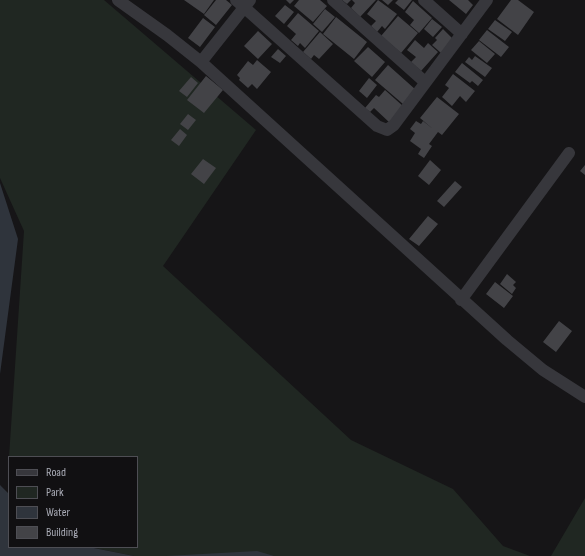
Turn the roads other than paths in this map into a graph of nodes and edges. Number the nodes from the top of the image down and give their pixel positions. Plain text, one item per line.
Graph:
1 (118, 0) edge
2 (333, 0) edge
3 (424, 0) edge
4 (487, 0) edge
5 (243, 2) edge
6 (462, 34) junction
7 (201, 62) junction
8 (425, 82) junction
9 (569, 152) dead end
10 (461, 300) junction
11 (585, 398) edge

1 - 7 street
2 - 8 street
3 - 6 street
4 - 6 street
5 - 7 street
5 - 8 street
6 - 8 street
7 - 10 street
9 - 10 street
10 - 11 street

